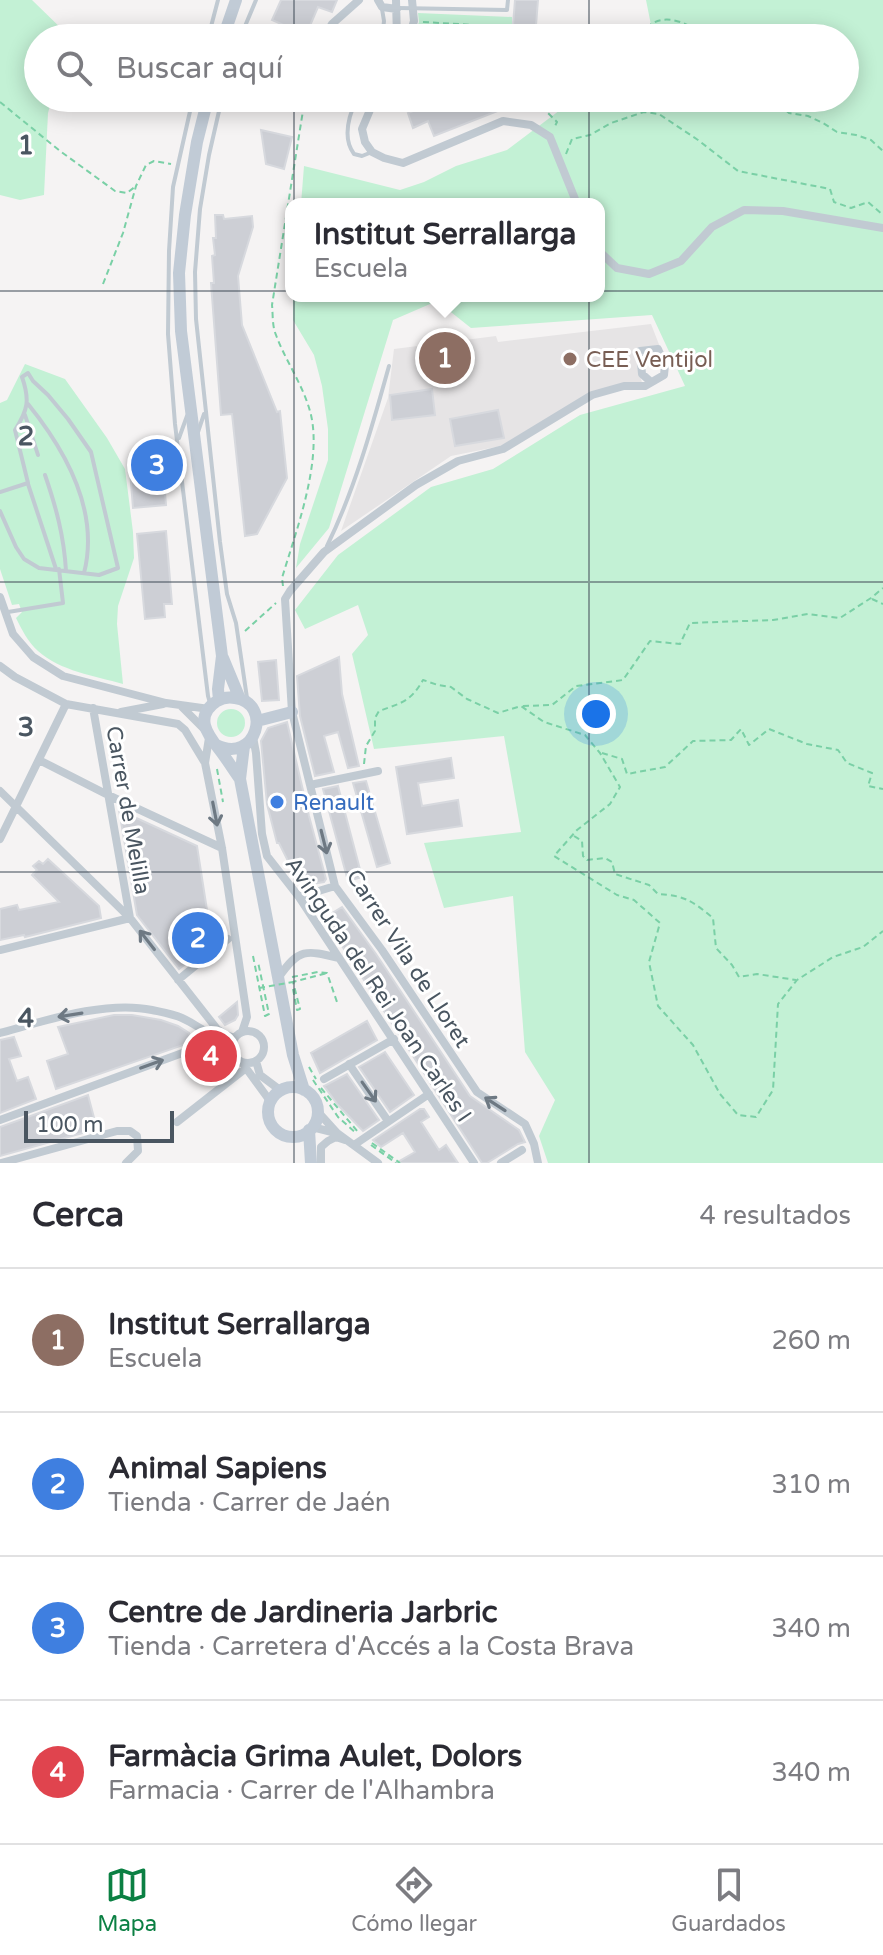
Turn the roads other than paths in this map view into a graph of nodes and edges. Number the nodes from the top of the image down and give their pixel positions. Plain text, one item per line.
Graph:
1 (218, 0) edge
2 (236, 0) edge
3 (256, 0) edge
4 (359, 0) edge
5 (508, 0) edge
6 (380, 3) edge
7 (397, 4) edge
8 (412, 4) edge
9 (212, 24) edge
10 (228, 24) edge
11 (246, 24) edge
12 (332, 24) edge
13 (384, 24) edge
14 (413, 24) edge
15 (190, 112) edge
16 (204, 112) edge
17 (219, 112) edge
18 (350, 112) edge
19 (369, 112) edge
20 (372, 152) junction
21 (575, 198) edge
22 (883, 228) edge
23 (605, 257) edge
24 (389, 366) dead end
25 (651, 382) dead end
26 (27, 404) junction
27 (190, 406) junction
28 (205, 411) junction
29 (25, 415) junction
30 (177, 441) junction
31 (194, 441) junction
32 (38, 455) dead end
33 (45, 475) dead end
34 (28, 483) junction
35 (0, 492) edge
36 (0, 511) edge
37 (324, 552) junction
38 (58, 569) junction
39 (66, 571) junction
40 (84, 573) junction
41 (0, 597) edge
42 (4, 615) edge
43 (222, 656) junction
44 (0, 666) edge
45 (244, 702) junction
46 (166, 703) junction
47 (66, 704) junction
48 (213, 705) junction
49 (182, 706) junction
50 (93, 708) junction
51 (116, 712) junction
52 (292, 712) junction
53 (257, 721) junction
54 (210, 738) junction
55 (249, 741) junction
56 (39, 760) junction
57 (205, 763) junction
58 (378, 771) dead end
59 (240, 779) junction
60 (310, 785) junction
61 (0, 791) edge
62 (108, 795) junction
63 (16, 806) junction
64 (0, 839) edge
65 (222, 848) junction
66 (335, 886) junction
67 (299, 897) junction
68 (130, 918) junction
69 (228, 939) dead end
70 (0, 950) edge
71 (340, 958) junction
72 (279, 977) junction
73 (178, 980) junction
74 (0, 1033) edge
75 (234, 1038) junction
76 (394, 1039) junction
77 (293, 1055) junction
78 (256, 1061) junction
79 (243, 1064) junction
80 (349, 1064) junction
81 (324, 1079) dead end
82 (283, 1089) junction
83 (304, 1090) junction
84 (429, 1094) junction
85 (270, 1101) junction
86 (318, 1112) junction
87 (0, 1120) edge
88 (388, 1121) junction
89 (177, 1122) dead end
90 (311, 1128) junction
91 (337, 1133) junction
92 (292, 1137) junction
93 (351, 1143) junction
94 (522, 1150) dead end
95 (314, 1162) edge
96 (1, 1163) edge
97 (126, 1163) edge
98 (378, 1163) edge
99 (474, 1163) edge
100 (501, 1163) edge
101 (538, 1163) edge

1 - 9 lane
2 - 10 main road
3 - 11 lane
4 - 12 street
5 - 8 lane
6 - 7 street
6 - 13 lane
7 - 8 lane
8 - 14 street
15 - 30 lane
16 - 27 main road
17 - 28 lane
18 - 20 lane
19 - 20 street
20 - 21 street
22 - 23 street
24 - 37 lane
25 - 37 street
26 - 29 lane
26 - 40 lane
26 - 40 lane
27 - 30 lane
27 - 31 main road
28 - 31 lane
28 - 45 lane
29 - 32 lane
29 - 34 lane
30 - 48 lane
31 - 43 main road
33 - 39 lane
34 - 35 lane
34 - 38 lane
36 - 38 lane
37 - 52 street, Carrer Vila de Lloret
38 - 39 lane
38 - 42 lane
39 - 40 lane
41 - 42 street
42 - 46 street
43 - 45 main road
43 - 48 main road
44 - 47 street
45 - 48 main road
45 - 53 main road
46 - 49 street
46 - 51 street
47 - 50 street
47 - 56 street
48 - 49 street
48 - 54 main road
49 - 54 street
50 - 51 street
50 - 62 street, Carrer de Melilla
51 - 57 street
52 - 53 main road
52 - 60 street, Carrer Vila de Lloret
53 - 55 main road
54 - 55 main road
54 - 57 street
54 - 59 main road
55 - 59 main road
55 - 67 street, Avinguda del Rei Joan Carles I
56 - 62 street
56 - 63 street
57 -> 65 street
58 - 60 street
59 - 72 main road
60 -> 66 street, Carrer Vila de Lloret
61 - 63 street
62 - 65 street
62 - 68 street, Carrer de Melilla
63 - 64 street
63 - 68 street
65 - 75 street
66 - 67 street
101 -> 66 street, Carrer Vila de Lloret
67 - 71 street, Avinguda del Rei Joan Carles I
68 - 70 street
73 -> 68 street
69 - 73 street
71 - 72 street
71 - 76 street, Avinguda del Rei Joan Carles I
72 - 77 main road
73 - 75 street
75 -> 74 street
75 - 78 street
75 - 79 street
87 -> 75 street
76 - 80 street
76 - 84 street, Avinguda del Rei Joan Carles I
77 - 82 main road
77 - 83 main road
78 - 79 street
78 - 82 street
79 - 85 street
79 - 89 street
80 - 81 street
80 -> 88 street
82 - 83 main road
82 - 85 main road
83 - 86 main road
84 - 88 street
84 - 99 street, Avinguda del Rei Joan Carles I
85 - 92 main road
86 - 90 main road
86 - 91 street
88 - 93 street
90 - 91 street
90 - 92 main road
90 - 95 main road
91 - 93 street
92 - 95 main road
93 - 95 street
93 - 98 street
94 - 100 street
96 - 97 street

